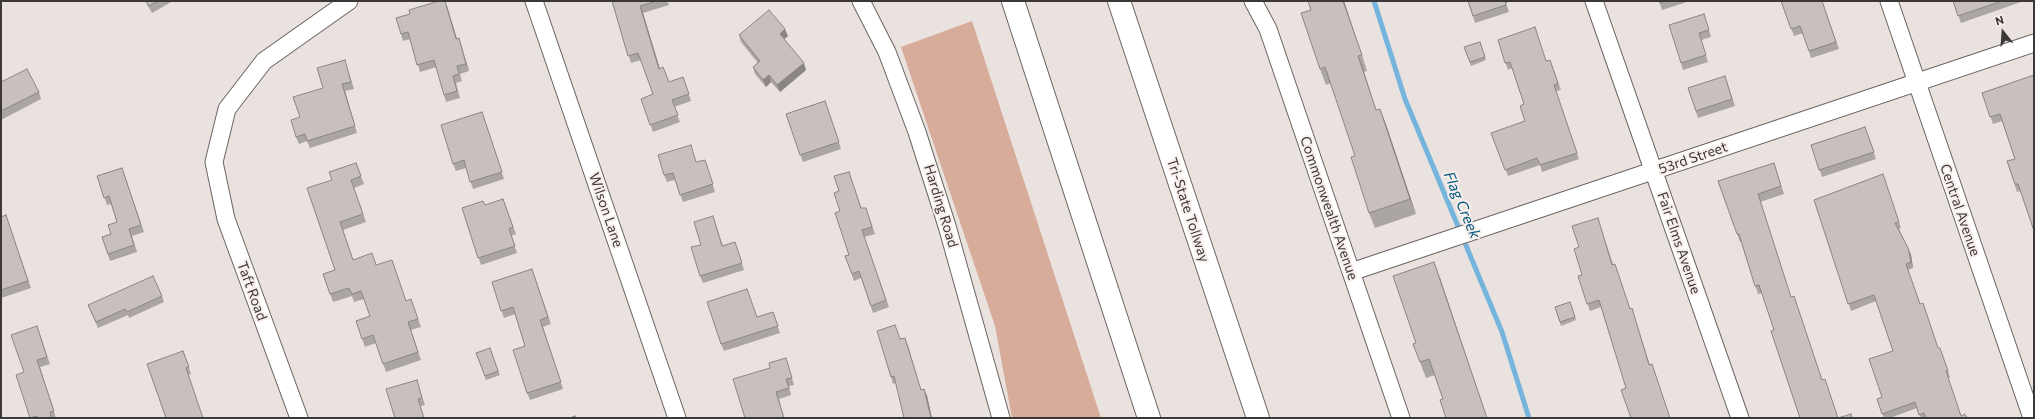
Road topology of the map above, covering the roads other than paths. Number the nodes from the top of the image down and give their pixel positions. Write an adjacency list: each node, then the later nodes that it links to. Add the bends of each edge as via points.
1 (349, 1): 13 (street, Taft Road, via 264,61 227,109 214,162 226,219)
2 (534, 1): 14 (street, Wilson Lane)
3 (861, 1): 15 (street, Harding Road, via 887,52 917,132 947,226)
4 (1013, 1): 16 (highway)
5 (1119, 1): 17 (highway, Tri-State Tollway)
6 (1253, 1): 12 (street, Commonwealth Avenue, via 1268,29)
7 (1594, 1): 11 (street, Fair Elms Avenue)
8 (1888, 1): 10 (street, Central Avenue)
9 (2034, 43): 10 (street, 53rd Street)
10 (1916, 83): 11 (street, 53rd Street); 20 (street, Central Avenue)
11 (1654, 171): 12 (street, 53rd Street); 19 (street, Fair Elms Avenue)
12 (1351, 272): 18 (street, Commonwealth Avenue)
13 (299, 418)
14 (677, 418)
15 (1001, 418)
16 (1149, 418)
17 (1258, 418)
18 (1401, 418)
19 (1740, 418)
20 (2032, 418)

